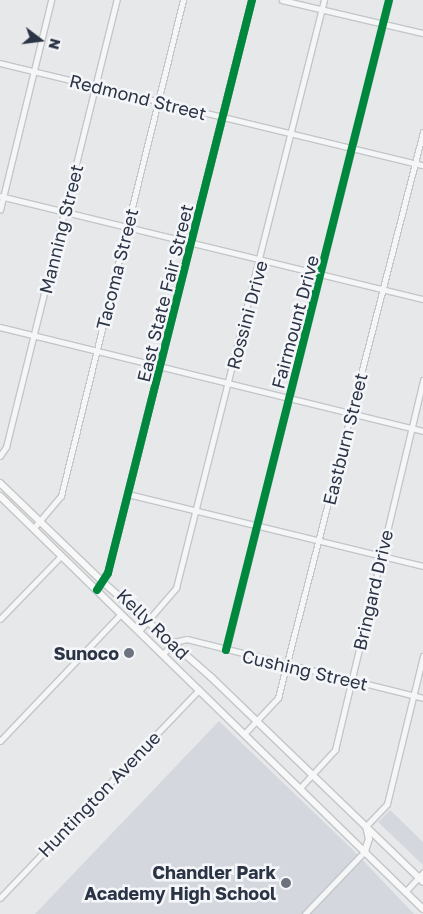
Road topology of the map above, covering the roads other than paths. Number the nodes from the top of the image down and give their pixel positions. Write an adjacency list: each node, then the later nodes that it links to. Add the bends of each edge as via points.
1 (51, 0): 12 (street)
2 (117, 0): 13 (street, Manning Street)
3 (183, 0): 14 (street, Tacoma Street)
4 (252, 0): 15 (street, East State Fair Street)
5 (282, 0): 8 (street)
6 (324, 0): 8 (street, Rossini Drive)
7 (389, 0): 9 (street, Fairmount Drive)
8 (322, 10): 9 (street); 17 (street, Rossini Drive)
9 (383, 24): 10 (street); 18 (street, Fairmount Drive)
10 (423, 33)
11 (0, 63): 12 (street, Redmond Street)
12 (34, 71): 13 (street, Redmond Street); 21 (street)
13 (96, 86): 14 (street, Redmond Street); 23 (street, Manning Street)
14 (158, 101): 15 (street, Redmond Street); 24 (street, Tacoma Street)
15 (224, 118): 17 (street, Redmond Street); 25 (street, East State Fair Street)
16 (423, 132): 19 (street, Eastburn Street)
17 (293, 134): 18 (street, Redmond Street); 26 (street, Rossini Drive)
18 (354, 149): 19 (street, Redmond Street); 27 (street, Fairmount Drive)
19 (416, 164): 20 (street, Redmond Street); 28 (street, Eastburn Street)
20 (423, 166)
21 (2, 197): 22 (street); 23 (street)
22 (0, 210)
23 (65, 212): 24 (street); 31 (street, Manning Street)
24 (127, 227): 25 (street); 32 (street, Tacoma Street)
25 (193, 243): 26 (street); 33 (street, East State Fair Street)
26 (261, 260): 27 (street); 35 (street, Rossini Drive)
27 (322, 275): 28 (street); 36 (street, Fairmount Drive)
28 (384, 290): 29 (street); 37 (street, Eastburn Street)
29 (423, 299)
30 (0, 327): 31 (street)
31 (34, 336): 32 (street); 40 (street, Manning Street, via 6,447)
32 (96, 351): 33 (street); 45 (street, Tacoma Street, via 60,498)
33 (162, 367): 35 (street); 42 (street, East State Fair Street)
34 (423, 380): 38 (street, Bringard Drive)
35 (229, 383): 36 (street); 44 (street, Rossini Drive)
36 (290, 398): 37 (street); 46 (street, Fairmount Drive)
37 (351, 413): 38 (street); 48 (street, Eastburn Street)
38 (410, 428): 39 (street); 50 (street, Bringard Drive)
39 (423, 432)
40 (0, 456)
41 (0, 483): 45 (street, Kelly Road)
42 (128, 494): 44 (street); 52 (street, East State Fair Street)
43 (2, 501): 47 (street, Kelly Road)
44 (196, 511): 46 (street); 56 (street, Rossini Drive, via 175,591)
45 (40, 522): 47 (street, Tacoma Street); 52 (street, Kelly Road)
46 (257, 526): 48 (street); 59 (street, Fairmount Drive)
47 (33, 529): 49 (street, Kelly Road)
48 (319, 541): 50 (street); 62 (street, Eastburn Street)
49 (61, 556): 53 (street, Kelly Road); 55 (street)
50 (381, 556): 51 (street); 63 (street, Bringard Drive)
51 (423, 566)
52 (104, 583): 53 (street, East State Fair Street); 56 (street, Kelly Road)
53 (97, 590): 54 (street, Kelly Road)
54 (121, 614): 57 (street, Kelly Road); 69 (street)
55 (0, 620)
56 (149, 621): 57 (street, Rossini Drive); 58 (street, Kelly Road)
57 (139, 631): 60 (street, Kelly Road)
58 (174, 642): 59 (street, Cushing Street, via 187,639); 60 (street); 67 (street, Kelly Road)
59 (226, 650): 62 (street, Cushing Street)
60 (163, 654): 64 (street, Kelly Road)
61 (423, 656): 65 (street)
62 (287, 666): 63 (street, Cushing Street); 67 (street, Eastburn Street, via 278,700)
63 (352, 681): 65 (street, Cushing Street); 70 (street, Bringard Drive, via 335,750)
64 (199, 690): 68 (street, Kelly Road); 76 (street, Huntington Avenue)
65 (414, 695): 66 (street, Cushing Street); 72 (street, via 387,804)
66 (423, 698)
67 (258, 721): 68 (street, Eastburn Street); 70 (street, Kelly Road)
68 (244, 734): 71 (street, Kelly Road)
69 (0, 741)
70 (313, 775): 71 (street, Bringard Drive); 72 (street, Kelly Road)
71 (300, 788): 73 (street, Kelly Road)
72 (366, 826): 73 (street, via 369,842); 74 (street, Kelly Road)
73 (365, 851): 75 (street, Kelly Road); 78 (street)
74 (422, 878): 75 (street)
75 (406, 891): 77 (street, Kelly Road)
76 (0, 898)
77 (423, 909)
78 (305, 914)

